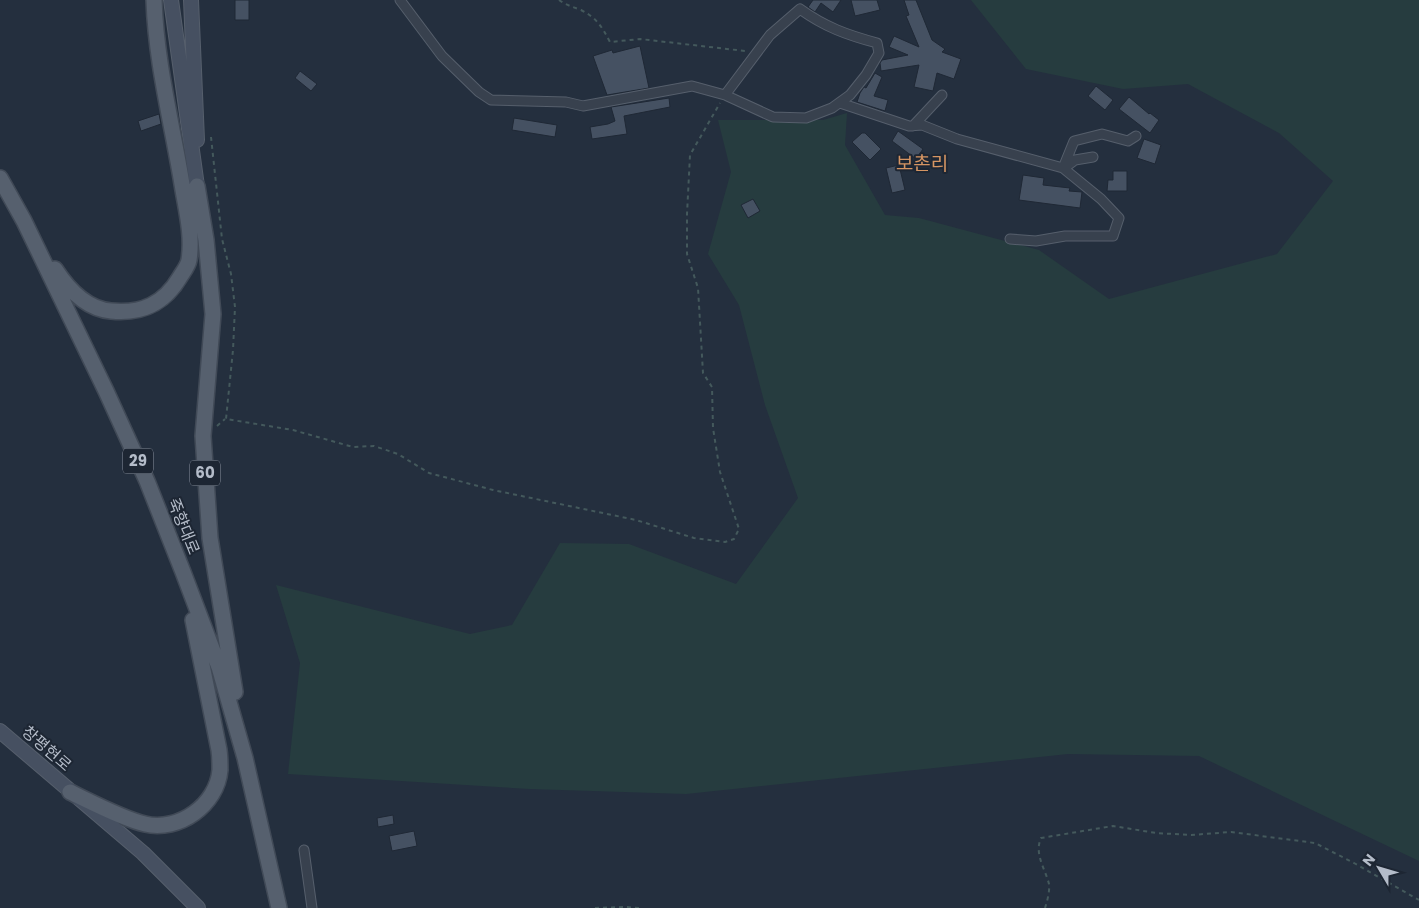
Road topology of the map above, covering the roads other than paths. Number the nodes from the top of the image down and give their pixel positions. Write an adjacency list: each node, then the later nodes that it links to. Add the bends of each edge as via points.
1 (154, 0): 14 (main road, via 161,77 190,230 189,262 174,288 157,304 128,313 86,303 64,282)
2 (171, 0): 13 (main road, 60)
3 (191, 0): 13 (main road)
4 (400, 0): 5 (street, via 442,56 491,100 566,102 583,106 692,86)
5 (725, 95): 7 (street, via 773,118 806,118); 7 (street, via 770,35 800,9 843,34 877,43 879,53 866,75)
6 (942, 95): 8 (street)
7 (840, 103): 8 (street)
8 (913, 126): 11 (street, via 922,124 957,140)
9 (1136, 136): 11 (street, via 1128,141 1102,134 1074,141)
10 (1093, 157): 11 (street, via 1075,160)
11 (1063, 168): 15 (street, via 1102,199 1118,218 1113,236 1065,236 1036,241)
12 (0, 178): 14 (main road, 죽향대로 / 29)
13 (197, 186): 18 (main road, 60, via 206,240 212,314 203,436 210,538)
14 (24, 221): 16 (main road, 죽향대로 / 29, via 134,454)
15 (1010, 239)
16 (183, 572): 18 (main road, 죽향대로 / 29, via 219,667); 19 (main road, via 219,750 220,771 214,791 202,807 185,819 166,825 145,824)
17 (0, 731): 19 (main road, 창평현로)
18 (246, 758): 22 (main road, 죽향대로 / 29)
19 (70, 792): 21 (main road, 창평현로, via 143,853)
20 (304, 850): 23 (street)
21 (198, 908)
22 (279, 908)
23 (312, 908)

